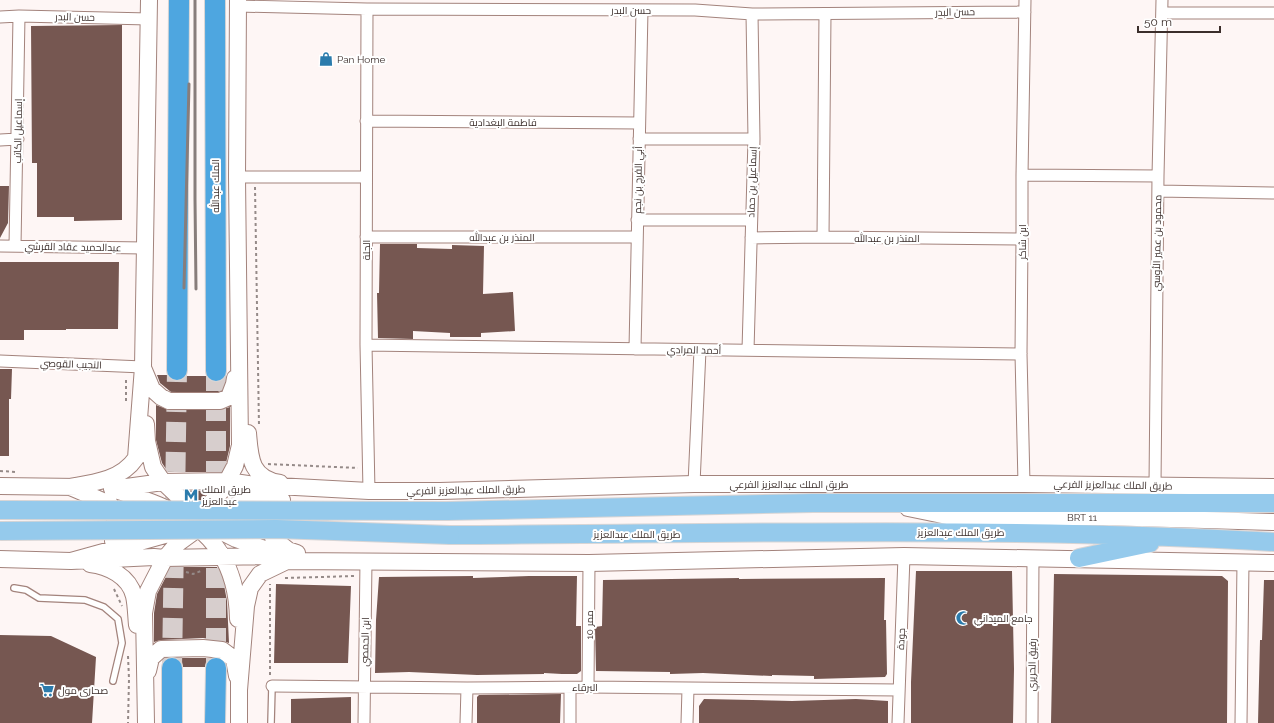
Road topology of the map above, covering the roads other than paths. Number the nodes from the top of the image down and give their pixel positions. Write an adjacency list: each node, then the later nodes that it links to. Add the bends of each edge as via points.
1 (149, 0): 19 (main road)
2 (179, 0): 50 (highway)
3 (215, 0): 51 (highway, الملك عبدالله)
4 (1025, 0): 12 (street, ابن شاكر)
5 (1162, 0): 13 (street, محمود بن عمير الأوسي)
6 (238, 3): 7 (street, حسن البدر); 29 (main road)
7 (268, 4): 8 (street, حسن البدر)
8 (302, 4): 10 (street, حسن البدر)
9 (695, 5): 11 (street, حسن البدر); 15 (street, حسن البدر)
10 (367, 9): 11 (street, حسن البدر); 20 (street, الجلة)
11 (642, 10): 21 (street, أبي الفرج بن نجم)
12 (1025, 12): 16 (street, حسن البدر); 26 (street, ابن شاكر)
13 (1162, 13): 14 (street); 28 (street, محمود بن عمير الأوسي)
14 (1274, 13)
15 (752, 14): 16 (street, حسن البدر); 23 (street, إسماعيل بن حماد)
16 (826, 14): 36 (street)
17 (19, 16): 18 (street, حسن البدر); 19 (street, حسن البدر); 25 (street, إسماعيل الكاتب)
18 (0, 17)
19 (149, 19): 41 (main road)
20 (366, 121): 21 (street, فاطمة البغدادية); 27 (street, الجلة)
21 (639, 123): 22 (street, أبي الفرج بن نجم)
22 (639, 139): 23 (street); 32 (street, أبي الفرج بن نجم)
23 (754, 139): 33 (street, إسماعيل بن حماد)
24 (0, 140): 25 (street)
25 (18, 140): 40 (street, إسماعيل الكاتب)
26 (1022, 175): 28 (street); 38 (street, ابن شاكر)
27 (366, 176): 29 (street); 34 (street, الجلة)
28 (1158, 176): 30 (street, محمود بن عمير الأوسي)
29 (237, 177): 42 (main road)
30 (1158, 191): 31 (street); 56 (street, محمود بن عمير الأوسي)
31 (1274, 193)
32 (638, 220): 33 (street); 35 (street, أبي الفرج بن نجم)
33 (751, 220): 37 (street, إسماعيل بن حماد)
34 (366, 236): 35 (street, المنذر بن عبدالله); 43 (street, الجلة)
35 (637, 237): 44 (street, أبي الفرج بن نجم)
36 (823, 237): 37 (street, المنذر بن عبدالله); 38 (street, المنذر بن عبدالله)
37 (751, 238): 46 (street, إسماعيل بن حماد)
38 (1022, 239): 47 (street, ابن شاكر)
39 (0, 246): 40 (street, عبدالحميد عقاد القرشي)
40 (15, 246): 41 (street, عبدالحميد عقاد القرشي)
41 (145, 248): 49 (main road)
42 (239, 340): 49 (main road, via 234,384 229,396 220,402 169,401 160,397 152,389); 52 (main road, via 240,445 235,466); 60 (main road, via 250,458 255,470 273,482)
43 (366, 346): 44 (street, أحمد المرادي); 63 (street, الجلة)
44 (635, 349): 45 (street, أحمد المرادي)
45 (700, 350): 46 (street, أحمد المرادي); 54 (street)
46 (748, 350): 47 (street, أحمد المرادي)
47 (1021, 354): 55 (street, ابن شاكر)
48 (0, 362): 49 (street, النجيب القوصي)
49 (143, 367): 53 (main road, via 147,441 153,467); 59 (main road, via 136,458 133,463 118,474 99,482)
50 (177, 370)
51 (216, 371)
52 (227, 481): 53 (main road); 60 (main road, via 262,486); 68 (main road)
53 (163, 482): 62 (main road); 68 (main road)
54 (694, 484): 55 (main road, طريق الملك عبدالعزيز الفرعي); 58 (main road, طريق الملك عبدالعزيز الفرعي)
55 (1024, 484): 56 (main road, طريق الملك عبدالعزيز الفرعي)
56 (1155, 485): 61 (main road, طريق الملك عبدالعزيز الفرعي)
57 (0, 486): 59 (main road)
58 (633, 486): 63 (main road, طريق الملك عبدالعزيز الفرعي); 64 (main road, via 662,494 792,495)
59 (69, 487): 62 (main road); 84 (main road, via 110,504 117,524 113,543)
60 (305, 487): 63 (main road, طريق الملك عبدالعزيز الفرعي); 68 (main road, via 270,492); 82 (main road, via 280,501 272,521 273,538 288,550)
61 (1274, 487)
62 (112, 489): 68 (main road)
63 (369, 491)
64 (813, 503): 66 (main road); 67 (main road, bridge, via 447,511)
65 (1274, 503): 66 (main road)
66 (891, 504): 69 (main road, BRT 11, via 947,516)
67 (0, 510)
68 (199, 522): 76 (main road); 77 (main road, via 236,539); 78 (main road); 84 (main road, via 174,533)
69 (1274, 522)
70 (0, 531): 72 (main road, طريق الملك عبدالعزيز, bridge, via 276,529 450,535 995,532)
71 (1274, 533): 73 (main road)
72 (1171, 537): 73 (main road, طريق الملك عبدالعزيز); 80 (main road)
73 (1239, 540): 74 (main road, طريق الملك عبدالعزيز)
74 (1274, 542)
75 (904, 556): 79 (main road); 86 (main road); 99 (street, جودة)
76 (222, 557): 77 (main road); 78 (main road); 98 (main road, via 229,568 237,602)
77 (287, 557): 82 (main road)
78 (164, 558): 84 (main road); 100 (main road, via 148,591 144,613)
79 (1034, 558): 80 (main road); 110 (street, رفيق الحريري)
80 (1079, 558): 85 (main road)
81 (0, 559): 84 (main road)
82 (315, 560): 83 (main road); 98 (main road, via 287,560 260,574 250,588 246,606)
83 (366, 560): 86 (main road); 93 (street, ابن الحمصي)
84 (71, 561): 100 (main road, via 99,565 117,573 117,584 134,595)
85 (1243, 562): 87 (main road); 111 (street)
86 (589, 563): 94 (street, ممر 10)
87 (1274, 563)
88 (14, 588): 91 (lane, via 26,590 39,598 86,600 104,607 118,619 122,643)
89 (172, 668): 101 (highway)
90 (216, 668): 102 (highway)
91 (113, 681)
92 (272, 686): 93 (street, البرقاء); 104 (lane)
93 (364, 687): 95 (street, البرقاء); 105 (street, ابن الحمصي)
94 (588, 687): 96 (street, البرقاء); 97 (street, البرقاء)
95 (467, 688): 96 (street, البرقاء); 106 (street)
96 (570, 688): 107 (street)
97 (688, 689): 99 (street, البرقاء); 108 (street)
98 (239, 690): 100 (main road, via 234,659 222,650 161,649 151,658 148,669); 103 (main road)
99 (899, 690): 109 (street, جودة)
100 (146, 723)
101 (172, 723)
102 (215, 723)
103 (239, 723)
104 (271, 723)
105 (364, 723)
106 (466, 723)
107 (570, 723)
108 (687, 723)
109 (898, 723)
110 (1032, 723)
111 (1241, 723)

